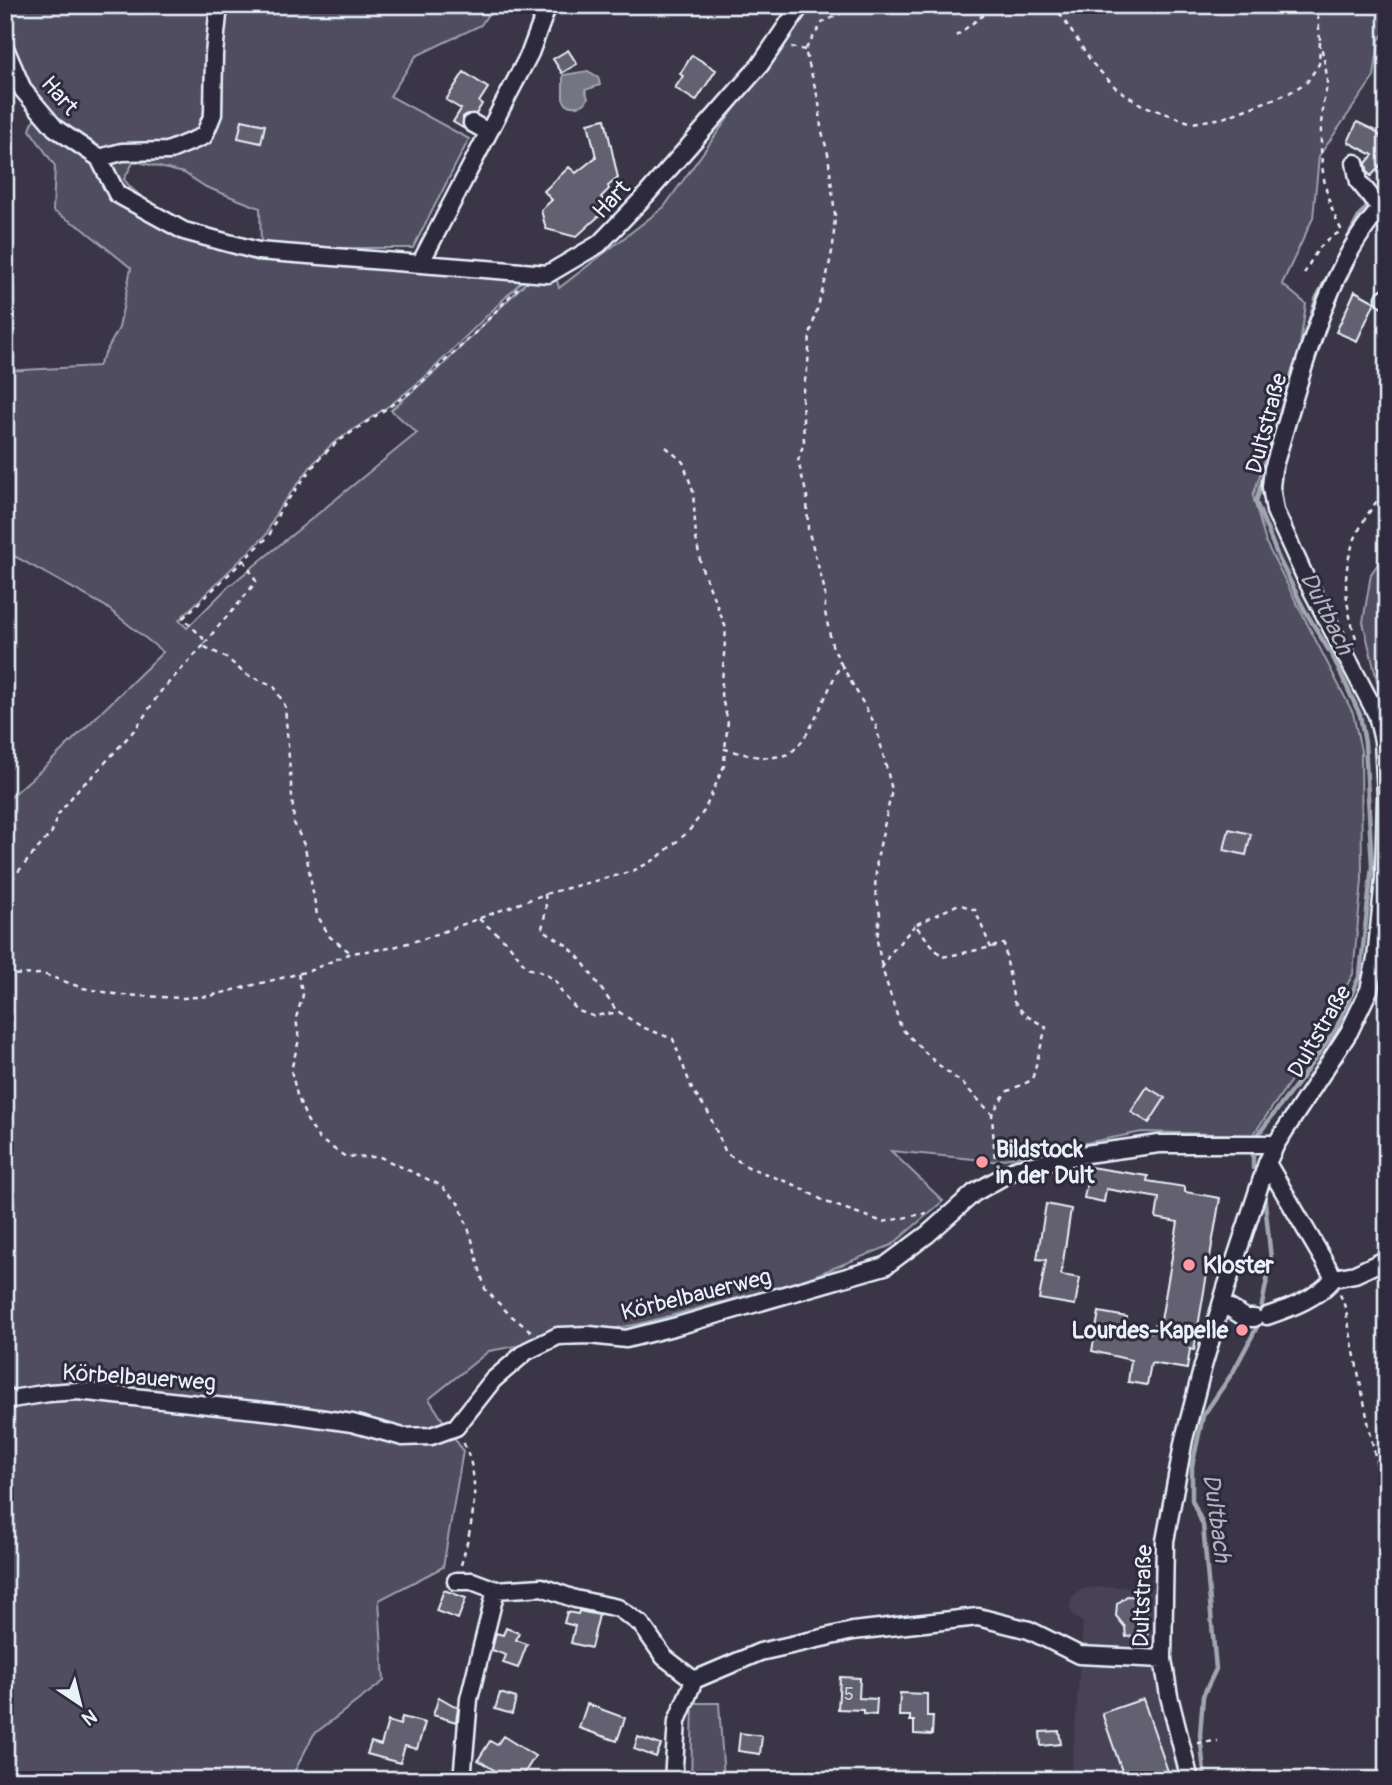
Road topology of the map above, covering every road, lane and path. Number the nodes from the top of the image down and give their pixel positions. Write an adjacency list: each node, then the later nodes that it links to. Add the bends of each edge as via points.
1 (219, 5): 15 (street, via 213,114 204,136 168,151 122,152)
2 (548, 5): 14 (street, via 530,53)
3 (793, 5): 11 (street, Hart)
4 (801, 5): 11 (street, Hart)
5 (857, 5): 27 (path, via 823,22 805,50 819,102 835,215 833,247 810,334 802,396 804,442 798,461 807,496 808,529 825,591 825,612)
6 (1054, 5): 10 (path, via 1093,64 1117,89 1142,105 1192,123 1223,118 1307,82 1319,64)
7 (1317, 5): 10 (path)
8 (994, 6): 9 (path)
9 (956, 36)
10 (1320, 41): 18 (path, via 1327,84 1322,110 1324,189 1333,216)
11 (776, 42): 20 (street, Hart, via 599,244 548,274)
12 (5, 48): 15 (street, Hart, via 23,90 55,128)
13 (472, 123): 14 (street)
14 (488, 132): 19 (street)
15 (99, 158): 19 (street, Hart, via 117,194 184,231 258,251)
16 (1355, 163): 17 (street, via 1359,182)
17 (1378, 203): 18 (street, Dultstraße)
18 (1350, 236): 21 (path, via 1326,239); 40 (street, Dultstraße, via 1271,487 1275,511 1306,579 1377,715 1386,797 1384,879 1369,990 1349,1032)
19 (420, 264): 20 (street, Hart)
20 (532, 273): 24 (path, via 412,391 319,459 280,509 269,536)
21 (1304, 274)
22 (666, 447): 28 (path, via 683,462 693,491 701,566 726,628 721,695 728,721)
23 (1387, 488): 26 (path, via 1357,534 1347,563 1346,601)
24 (244, 559): 25 (path, via 256,581); 25 (path, via 183,618 203,638)
25 (203, 646): 29 (path, via 161,691 137,727 79,788 57,816 52,832); 34 (path, via 245,674 274,686 285,706 294,823 305,847 317,915 330,937)
26 (1359, 646)
27 (841, 664): 28 (path, via 809,729 787,755 753,756); 35 (path, via 876,726 892,790 875,888)
28 (725, 748): 30 (path, via 724,766 705,811 656,859 633,871)
29 (5, 887)
30 (545, 894): 31 (path); 38 (path, via 542,929 568,946)
31 (479, 919): 34 (path, via 390,948); 38 (path, via 508,943 527,968 555,980 578,1011 593,1016)
32 (915, 926): 33 (path, via 943,957); 33 (path, via 959,904 975,910); 35 (path)
33 (991, 948): 39 (path, via 1004,944 1014,1002 1046,1027 1032,1080 1006,1092)
34 (351, 953): 36 (path)
35 (882, 968): 39 (path, via 901,1028)
36 (298, 974): 37 (path, via 210,996 183,998 120,995 43,974); 49 (path, via 303,995 291,1070 297,1095 319,1139 346,1157 380,1157 440,1185 459,1204 485,1289)
37 (5, 975)
38 (620, 1012): 43 (path, via 673,1039 692,1089 726,1153 827,1202 883,1222)
39 (992, 1114): 42 (path, via 996,1169)
40 (1276, 1144): 41 (street, Dultstraße); 42 (street, Körbelbauerweg, via 1159,1144)
41 (1267, 1163): 45 (street); 46 (street, Dultstraße)
42 (1018, 1168): 49 (street, Körbelbauerweg, via 974,1193 885,1266 626,1339 558,1336)
43 (930, 1212)
44 (1387, 1259): 45 (street)
45 (1334, 1278): 47 (street, via 1326,1288 1288,1309); 52 (path, via 1345,1307)
46 (1222, 1303): 47 (street); 48 (street, Dultstraße)
47 (1255, 1317): 48 (street)
48 (1214, 1329): 55 (street, Dultstraße, via 1170,1509)
49 (545, 1342): 51 (street, Körbelbauerweg, via 493,1380)
50 (5, 1400): 51 (street, Körbelbauerweg, via 78,1391 283,1413 352,1423 403,1437 431,1436)
51 (456, 1427): 53 (path, via 468,1450 476,1490)
52 (1387, 1516)
53 (456, 1581): 54 (street, via 472,1581)
54 (496, 1590): 56 (street, via 542,1587 618,1608 641,1623 664,1657); 59 (street, via 470,1699)
55 (1163, 1659): 56 (street, via 1079,1656 1029,1630 978,1617 853,1631 761,1652); 61 (street, Dultstraße)
56 (694, 1680): 60 (street, via 677,1721)
57 (1218, 1741): 58 (path)
58 (1194, 1744)
59 (462, 1780)
60 (673, 1780)
61 (1190, 1780)

